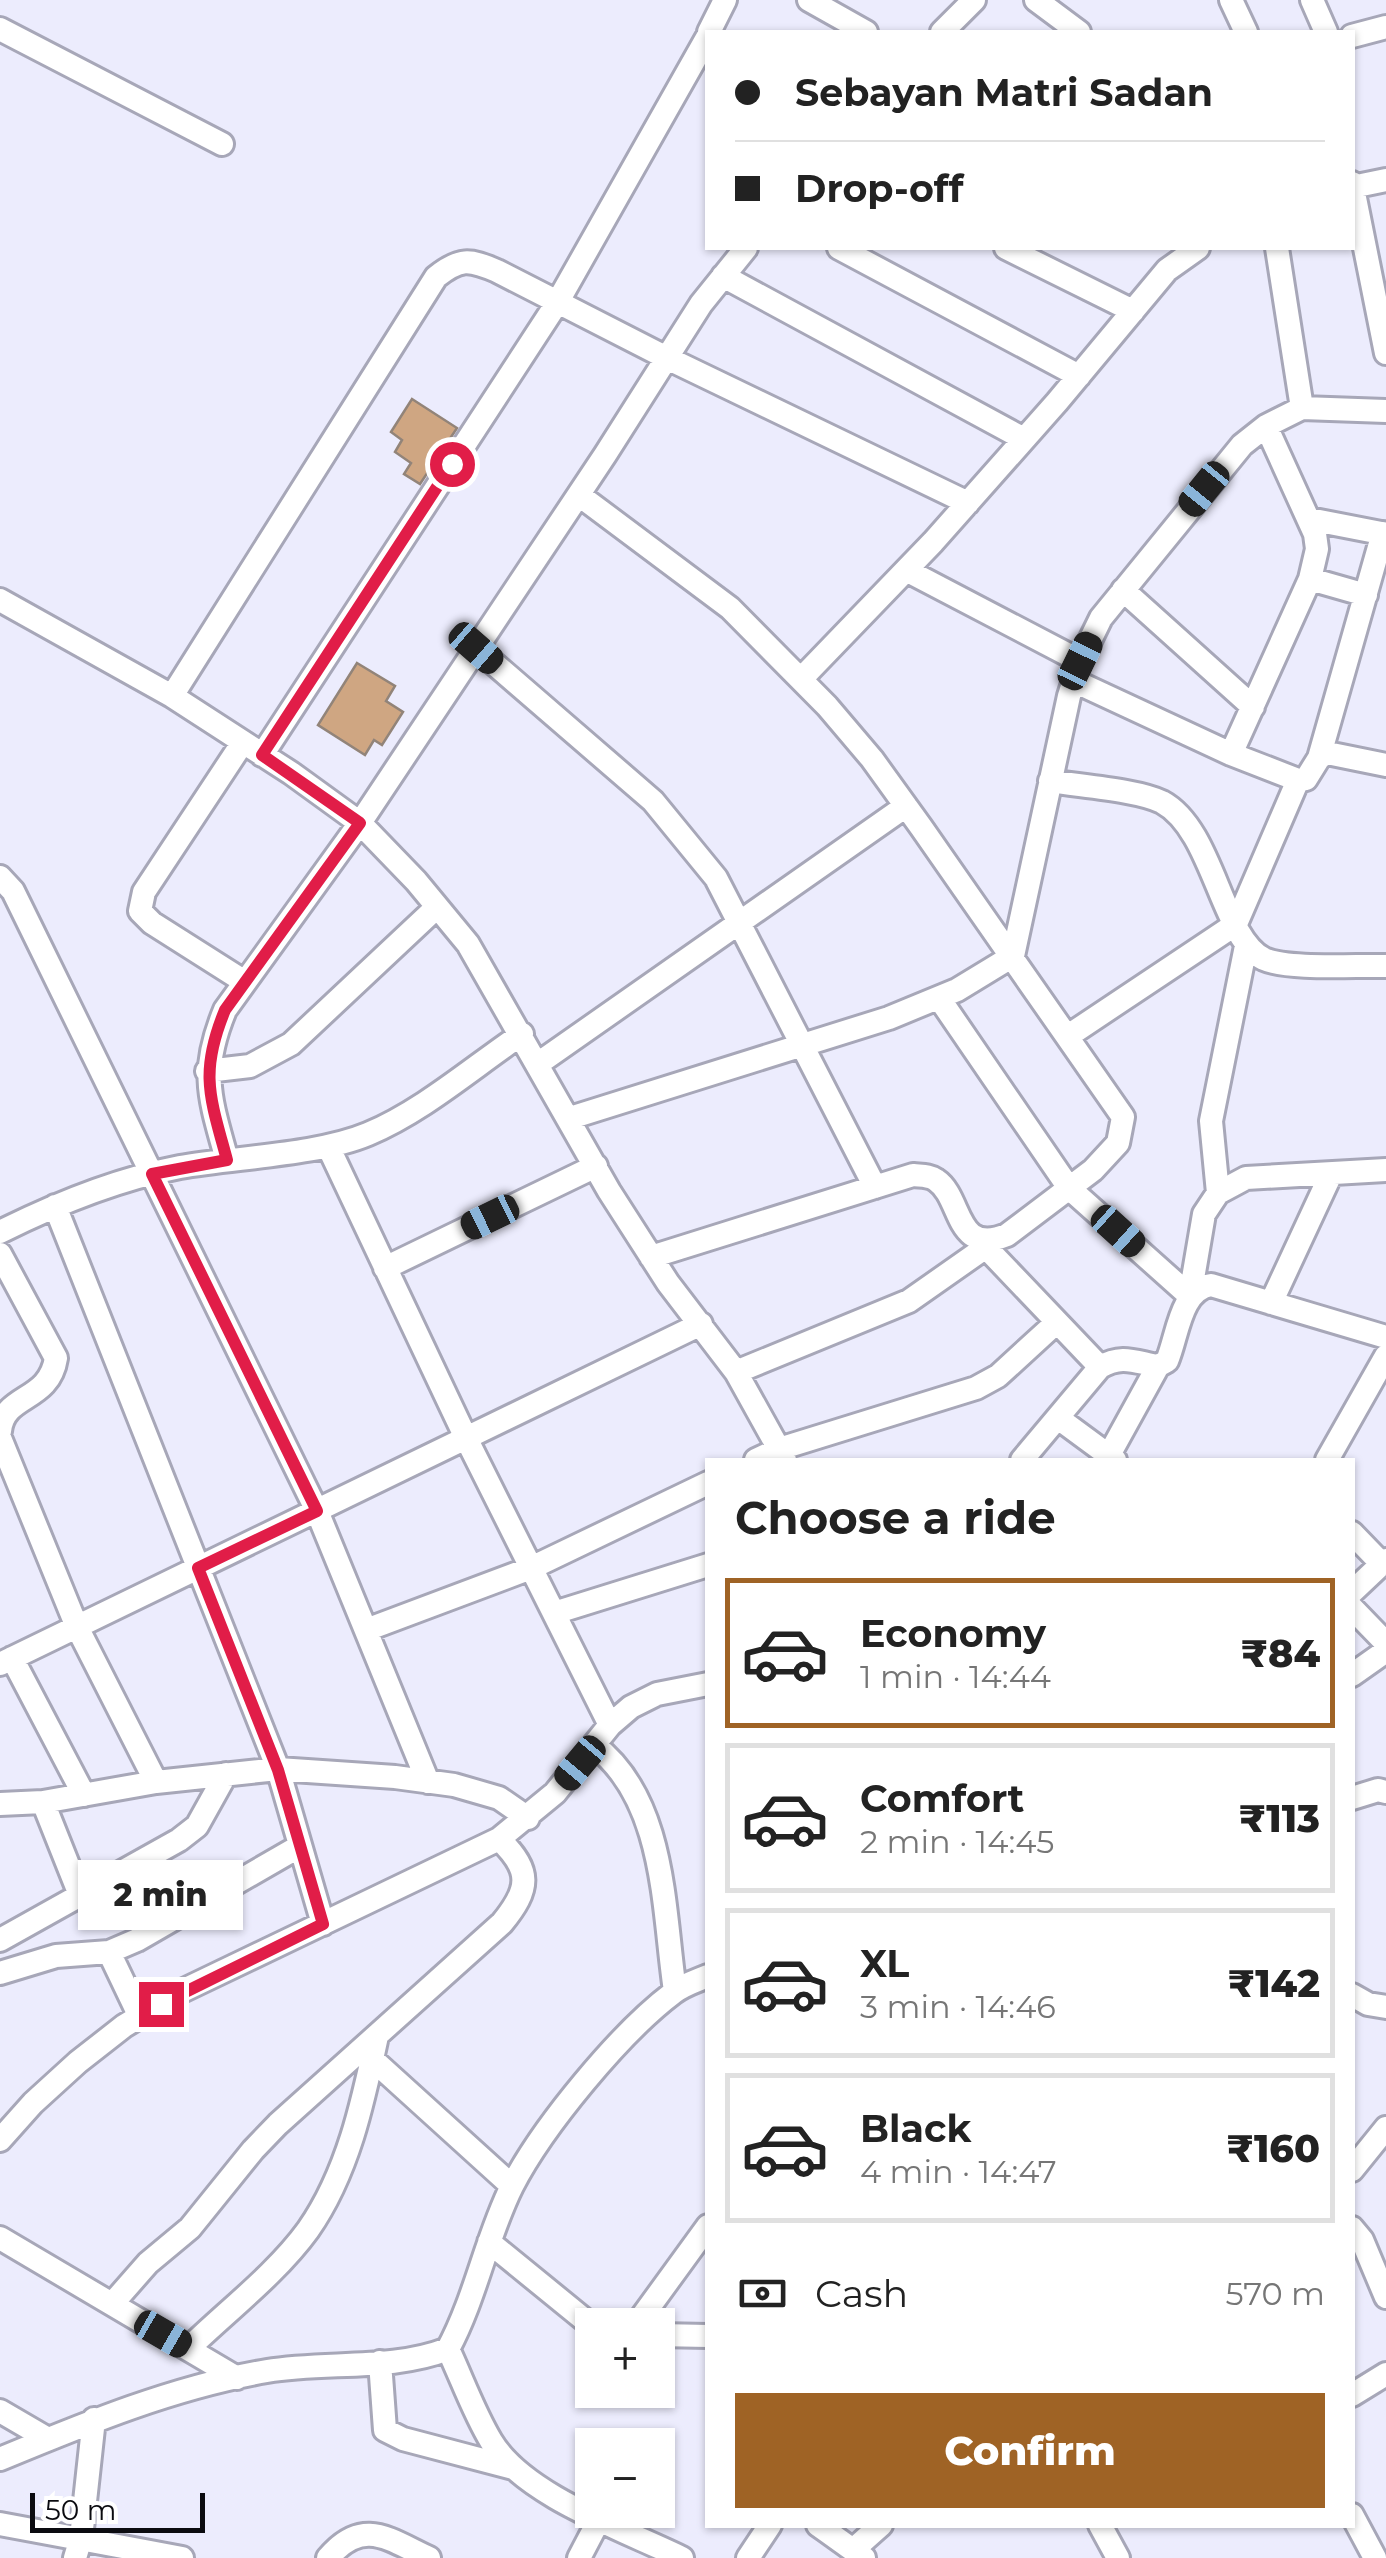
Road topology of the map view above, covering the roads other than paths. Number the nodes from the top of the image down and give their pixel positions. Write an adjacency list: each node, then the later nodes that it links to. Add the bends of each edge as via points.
1 (725, 0): 10 (street)
2 (809, 0): 11 (street)
3 (974, 0): 12 (street)
4 (1036, 0): 13 (street)
5 (1231, 0): 14 (street)
6 (1312, 0): 15 (street)
7 (1326, 0): 16 (street)
8 (1386, 27): 17 (street)
9 (0, 29): 19 (street)
10 (710, 30)
11 (862, 30)
12 (944, 30)
13 (1076, 30)
14 (1245, 30)
15 (1327, 30)
16 (1328, 30)
17 (1355, 35)
18 (705, 39): 29 (street)
19 (222, 144)
20 (1386, 180): 21 (street)
21 (1355, 186)
22 (1355, 196): 31 (street)
23 (744, 250): 28 (street)
24 (843, 250): 33 (street)
25 (1010, 250): 30 (street)
26 (1188, 250): 30 (street)
27 (1277, 250): 34 (street)
28 (723, 276): 32 (street); 37 (street)
29 (557, 303): 32 (street); 50 (street, via 476,262 454,263 436,277); 52 (street)
30 (1133, 311): 33 (street)
31 (1386, 353)
32 (668, 358): 38 (street); 39 (street)
33 (1079, 376): 37 (street)
34 (1302, 408): 35 (street); 36 (street)
35 (1386, 411)
36 (1266, 426): 40 (street); 44 (street, via 1220,470)
37 (1024, 439): 39 (street)
38 (579, 495): 47 (street); 49 (street, via 730,608)
39 (968, 503): 42 (street)
40 (1308, 519): 41 (street); 43 (street, via 1317,549)
41 (1384, 534): 45 (street)
42 (906, 570): 48 (street); 49 (street)
43 (1310, 579): 45 (street); 51 (street)
44 (1123, 590): 48 (street, via 1101,618); 51 (street)
45 (1366, 594): 54 (street)
46 (0, 600): 50 (street)
47 (476, 648): 59 (street); 62 (street, via 654,801 716,878)
48 (1077, 671): 53 (street); 57 (street)
49 (800, 679): 58 (street)
50 (172, 696): 52 (street)
51 (1253, 706): 53 (street)
52 (252, 748): 59 (street); 66 (street, via 144,892 140,911)
53 (1232, 754): 56 (street)
54 (1318, 758): 55 (street, via 1343,754); 56 (street)
55 (1386, 766)
56 (1298, 780): 63 (street)
57 (1050, 781): 63 (street, via 1160,801 1180,815); 64 (street)
58 (906, 806): 62 (street); 64 (street)
59 (360, 823): 61 (street); 66 (street)
60 (0, 878): 78 (street, via 13,891)
61 (437, 906): 68 (street); 72 (street, via 291,1044 250,1066)
62 (740, 922): 70 (street); 71 (street)
63 (1241, 935): 65 (street, via 1265,959 1285,964); 69 (street); 82 (street, via 1210,1121)
64 (1013, 956): 67 (street); 69 (street)
65 (1386, 966)
66 (245, 982): 72 (street, via 225,1010)
67 (939, 998): 70 (street); 81 (street)
68 (522, 1034): 71 (street); 74 (street, via 404,1115)
69 (1068, 1036): 81 (street, via 1123,1118 1118,1143)
70 (803, 1045): 73 (street); 80 (street)
71 (538, 1063): 73 (street)
72 (207, 1071): 75 (street)
73 (570, 1118): 76 (street)
74 (328, 1146): 75 (street); 88 (street)
75 (227, 1160): 78 (street)
76 (596, 1166): 87 (street); 88 (street)
77 (1386, 1170): 79 (street)
78 (152, 1174): 83 (street); 106 (street)
79 (1331, 1174): 82 (street, via 1246,1178); 90 (street)
80 (875, 1187): 85 (street, via 932,1176); 87 (street)
81 (1070, 1188): 85 (street, via 1007,1236); 89 (street)
82 (1218, 1193): 89 (street, via 1204,1214)
83 (55, 1206): 84 (street); 110 (street)
84 (0, 1232)
85 (981, 1243): 91 (street); 97 (street, via 909,1301)
86 (0, 1254): 99 (street, via 56,1358 45,1386 8,1410)
87 (651, 1257): 92 (street)
88 (385, 1268): 100 (street)
89 (1190, 1296): 90 (street, via 1211,1285); 95 (street, via 1167,1361)
90 (1272, 1302): 93 (street)
91 (1057, 1322): 96 (street); 101 (street, via 976,1388)
92 (701, 1324): 97 (street); 100 (street)
93 (1386, 1337)
94 (1386, 1356): 104 (street)
95 (1158, 1366): 96 (street, via 1129,1358); 103 (street)
96 (1100, 1367): 98 (street)
97 (736, 1372): 101 (street)
98 (1058, 1418): 102 (street); 103 (street)
99 (0, 1435): 115 (street)
100 (466, 1438): 106 (street); 111 (street)
101 (782, 1454)
102 (1024, 1458)
103 (1112, 1458)
104 (1328, 1458)
105 (705, 1484): 111 (street)
106 (317, 1511): 110 (street); 116 (street)
107 (1355, 1536): 108 (street)
108 (1384, 1562): 112 (street)
109 (705, 1566): 114 (street)
110 (198, 1568): 115 (street); 123 (street)
111 (531, 1568): 114 (street); 116 (street)
112 (1355, 1589)
113 (1355, 1611): 117 (street)
114 (554, 1613): 121 (street)
115 (76, 1627): 118 (street); 125 (street)
116 (366, 1630): 126 (street)
117 (1386, 1647): 119 (street)
118 (6, 1661): 128 (street)
119 (1355, 1673)
120 (705, 1685): 121 (street, via 657,1694)
121 (610, 1725): 122 (street)
122 (594, 1745): 132 (street); 141 (street, via 613,1760 646,1813)
123 (278, 1770): 124 (street); 126 (street); 134 (street)
124 (226, 1774): 125 (street); 135 (street, via 197,1826)
125 (156, 1782): 128 (street)
126 (428, 1782): 132 (street, via 499,1798)
127 (1386, 1792): 129 (street)
128 (84, 1795): 130 (street)
129 (1355, 1797)
130 (42, 1802): 131 (street); 135 (street)
131 (0, 1804)
132 (528, 1818): 133 (street)
133 (498, 1840): 136 (street); 145 (street, via 522,1868 518,1904)
134 (300, 1846): 136 (street); 138 (street)
135 (80, 1895): 137 (street)
136 (323, 1924): 144 (street)
137 (0, 1940)
138 (109, 1952): 139 (street, via 56,1956); 144 (street)
139 (0, 1973)
140 (705, 1977): 141 (street)
141 (675, 1992): 149 (street, via 580,2088)
142 (1355, 1997): 143 (street)
143 (1386, 2007)
144 (140, 2017): 147 (street, via 78,2062)
145 (375, 2048): 149 (street); 156 (street, via 278,2124 190,2228); 161 (street, via 348,2150 308,2229)
146 (1386, 2128): 148 (street)
147 (0, 2140)
148 (1355, 2166)
149 (512, 2186): 154 (street)
150 (705, 2230): 157 (street)
151 (1386, 2234): 152 (street)
152 (1356, 2237): 155 (street)
153 (0, 2238): 156 (street)
154 (489, 2242): 158 (street); 162 (street)
155 (1386, 2297)
156 (112, 2304): 161 (street)
157 (649, 2308)
158 (575, 2312)
159 (675, 2334): 160 (street)
160 (705, 2336)
161 (188, 2348): 164 (street)
162 (448, 2349): 163 (street, via 418,2360); 171 (street, via 492,2443)
163 (380, 2362): 164 (street); 171 (street, via 385,2430)
164 (238, 2378): 168 (street)
165 (1382, 2384): 166 (street)
166 (1355, 2395)
167 (0, 2410): 169 (street)
168 (94, 2420): 169 (street); 181 (street)
169 (48, 2439): 170 (street)
170 (0, 2459)
171 (514, 2469): 172 (street)
172 (575, 2506)
173 (1355, 2521): 190 (street)
174 (0, 2524): 181 (street)
175 (595, 2528): 186 (street)
176 (620, 2528): 187 (street)
177 (768, 2528): 188 (street)
178 (822, 2528): 182 (street)
179 (878, 2528): 182 (street)
180 (1102, 2528): 189 (street)
181 (78, 2548): 183 (street)
182 (858, 2554)
183 (182, 2558)
184 (328, 2558): 185 (street, via 352,2536 367,2533)
185 (429, 2558)
186 (579, 2558)
187 (682, 2558)
188 (748, 2558)
189 (1118, 2558)
190 (1375, 2558)

